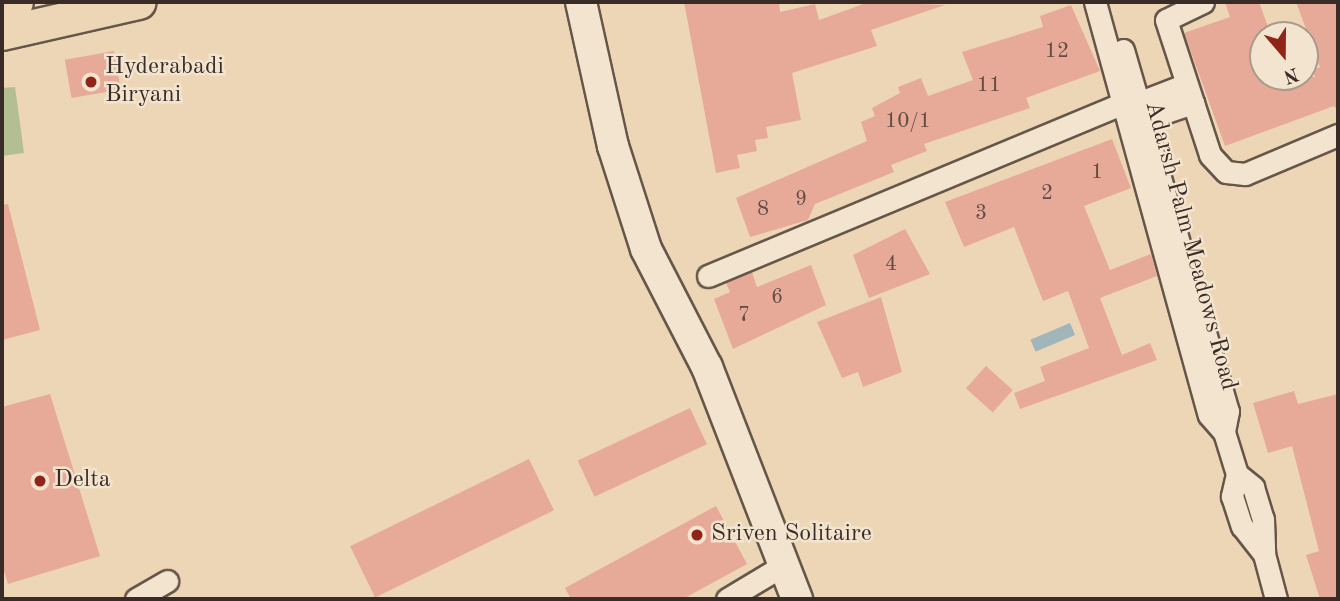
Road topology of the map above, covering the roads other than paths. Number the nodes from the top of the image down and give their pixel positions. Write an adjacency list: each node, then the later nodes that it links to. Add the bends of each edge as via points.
1 (16, 2): 7 (main road)
2 (139, 2): 8 (main road)
3 (582, 2): 13 (street, via 613,146 646,249 707,367)
4 (1095, 2): 10 (street, Adarsh Palm Meadows Road)
5 (1109, 2): 10 (street, Adarsh Palm Meadows Road)
6 (1203, 2): 9 (street, via 1166,20)
7 (2, 4)
8 (2, 33)
9 (1190, 94): 10 (street); 11 (street, via 1210,155 1226,172 1245,174)
10 (1136, 108): 12 (street); 18 (street, Adarsh Palm Meadows Road, via 1209,415 1224,432 1237,474 1253,488 1263,519 1264,554)
11 (1338, 135)
12 (708, 276)
13 (782, 566): 16 (street); 17 (street)
14 (166, 581): 15 (street)
15 (136, 599)
16 (727, 599)
17 (797, 599)
18 (1276, 599)

